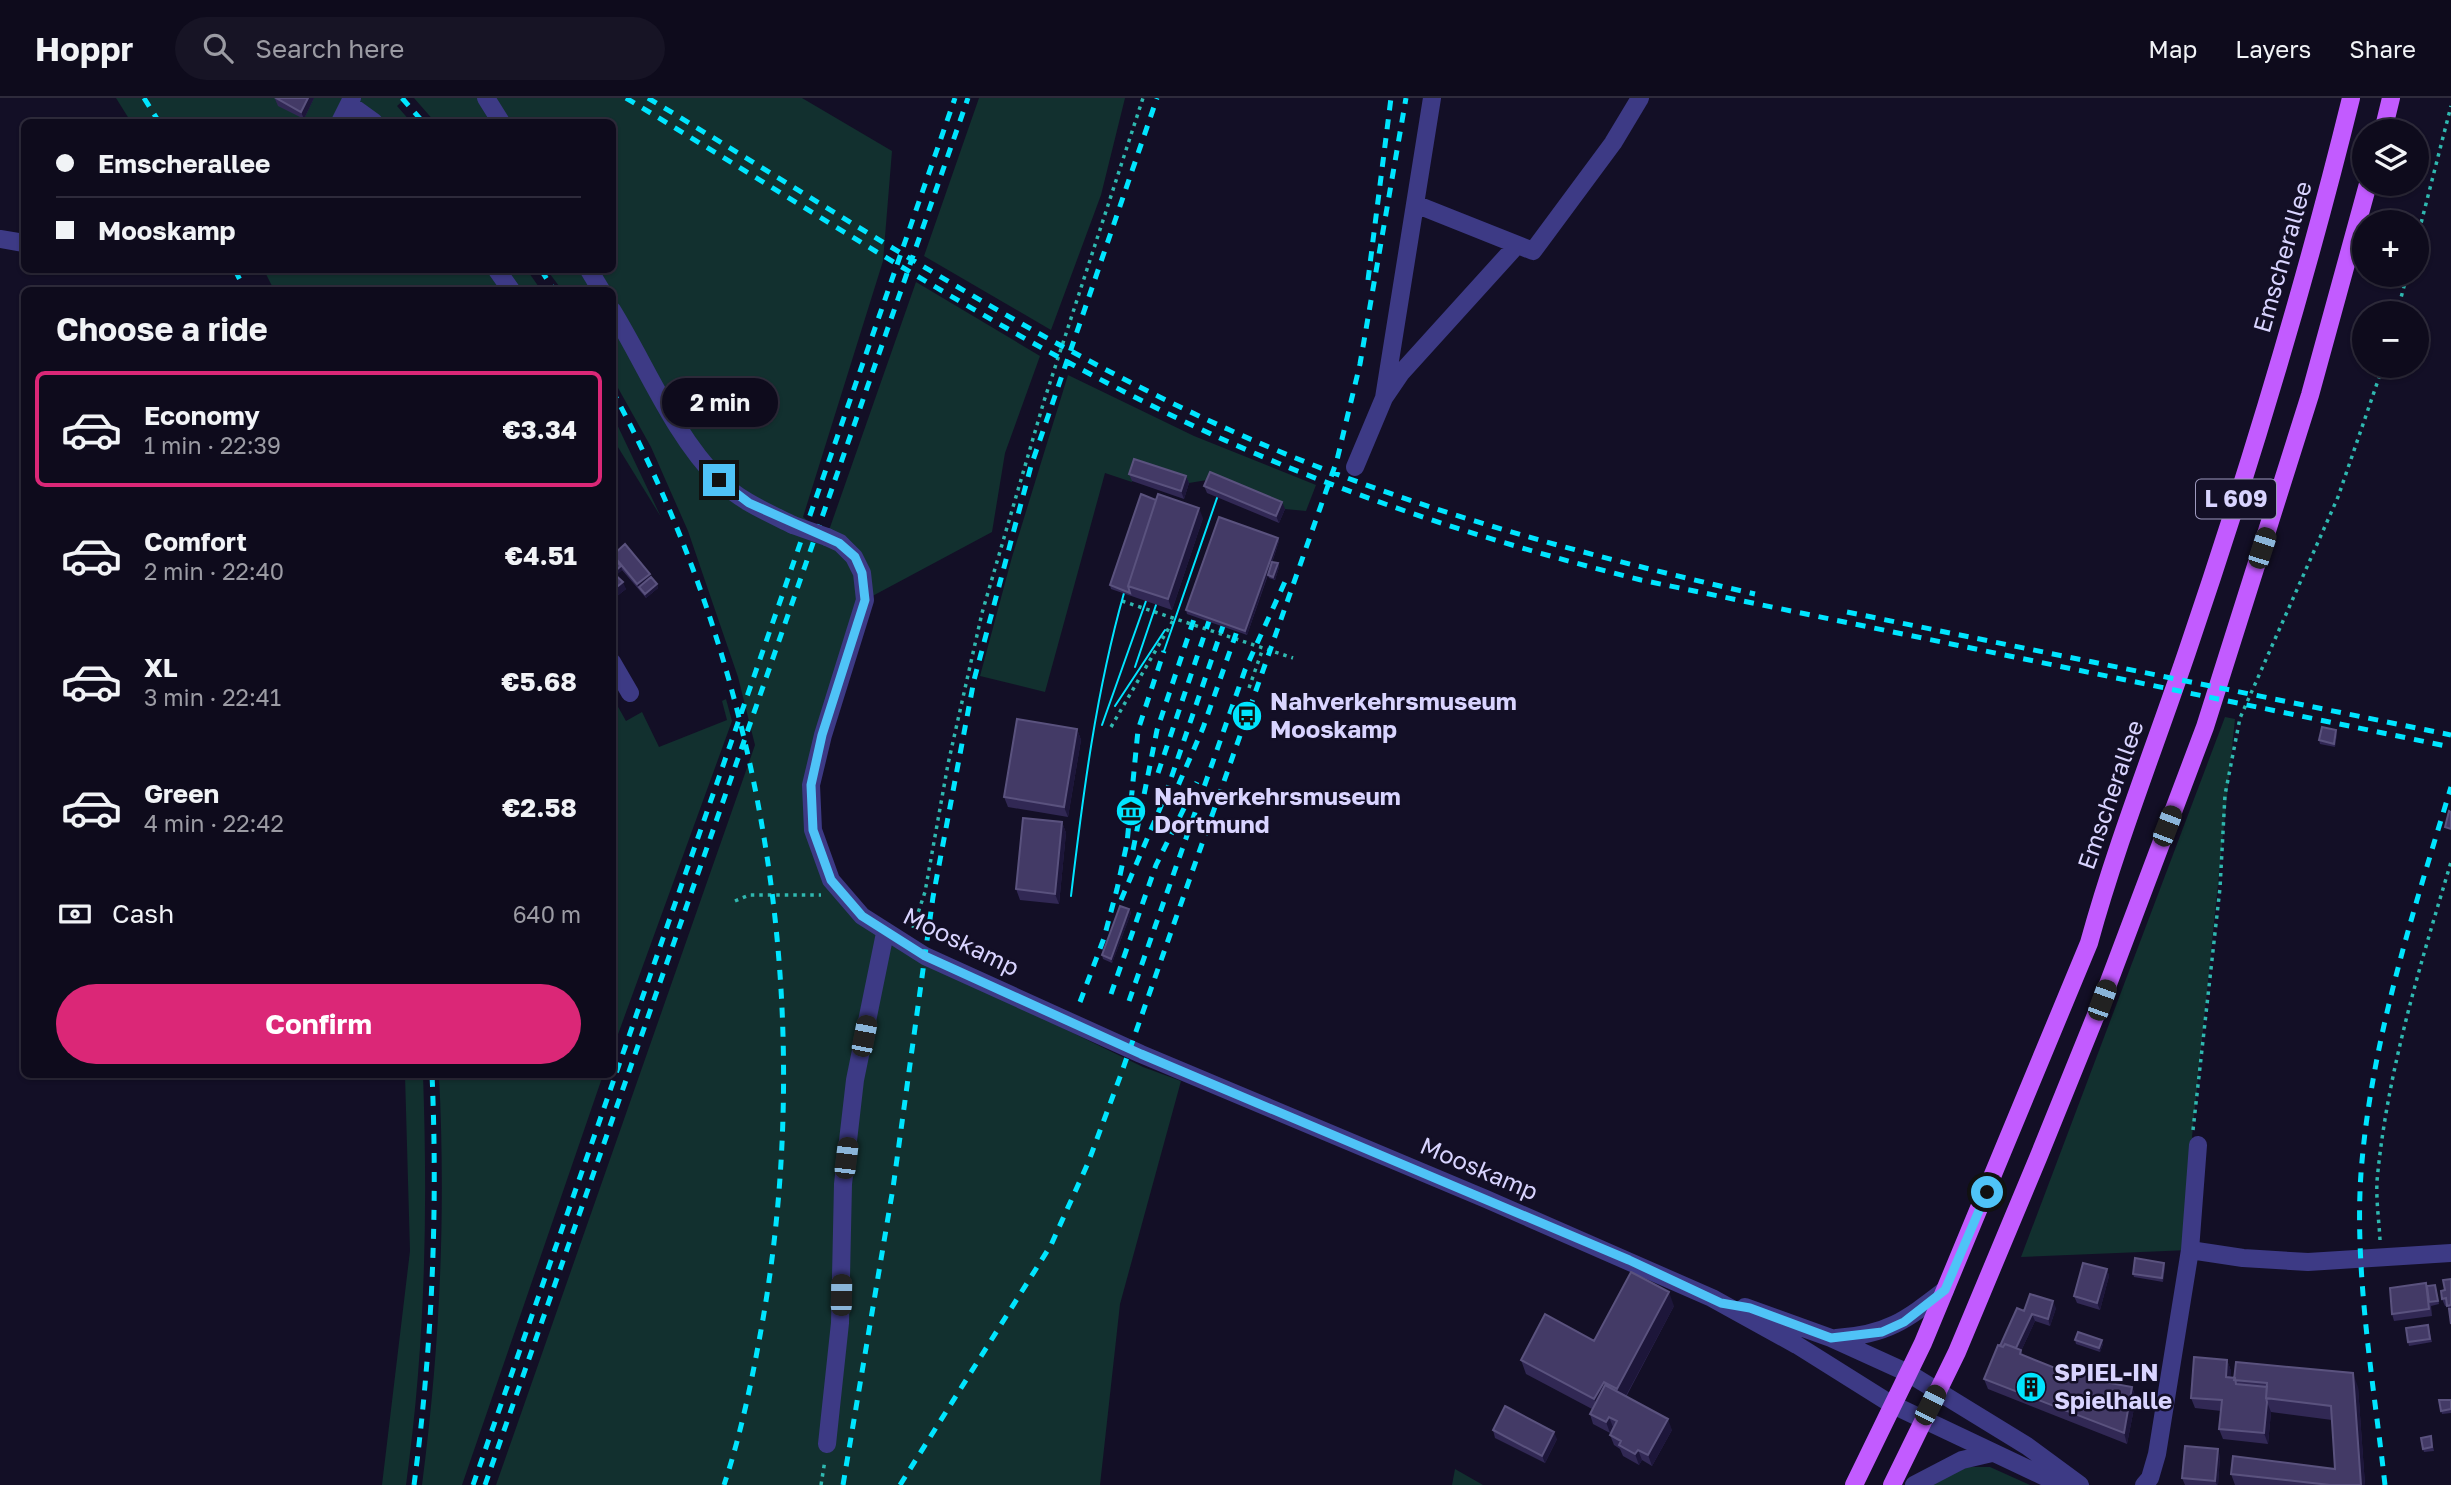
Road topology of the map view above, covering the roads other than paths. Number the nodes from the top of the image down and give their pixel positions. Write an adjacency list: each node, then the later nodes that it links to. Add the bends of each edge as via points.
1 (486, 98): 9 (street)
2 (1433, 98): 12 (street)
3 (1640, 98): 15 (street, via 1613,144 1533,251)
4 (2351, 98): 25 (main road, Emscherallee / L 609, via 2280,358 2089,943)
5 (2391, 98): 10 (main road)
6 (351, 101): 7 (street); 8 (street)
7 (342, 119)
8 (371, 119)
9 (499, 119)
10 (2386, 119)
11 (2365, 196): 29 (main road, L 609, via 2310,395 2205,727 2073,1073)
12 (1415, 204): 15 (street); 17 (street)
13 (0, 239): 14 (street)
14 (21, 242)
15 (1517, 245): 17 (street, via 1401,373)
16 (616, 317): 21 (street, Mooskamp, bridge, via 674,418 719,480 749,503 827,537 855,557 862,573 865,600 811,785 813,830 831,880 862,916)
17 (1384, 398): 18 (street)
18 (1355, 467)
19 (616, 669): 20 (street)
20 (630, 693)
21 (885, 933): 26 (street, Mooskamp, via 1141,1054); 32 (street, via 855,1080 845,1171 840,1323)
22 (2198, 1145): 23 (street)
23 (2190, 1250): 24 (street, via 2308,1262); 39 (street, via 2157,1454)
24 (2451, 1253)
25 (1945, 1290): 27 (street, via 1904,1322 1882,1332); 28 (main road, Emscherallee / L 609)
26 (1721, 1303): 27 (street, Mooskamp, via 1750,1308); 30 (street, Mooskamp)
27 (1831, 1338): 28 (street, Mooskamp)
28 (1908, 1373): 29 (street, Mooskamp); 30 (main road, Emscherallee / L 609)
29 (1937, 1391): 31 (main road, L 609); 38 (street, Mooskamp)
30 (1891, 1404): 31 (street, Mooskamp); 34 (main road, Emscherallee / L 609)
31 (1922, 1420): 33 (street, Mooskamp); 35 (main road, L 609)
32 (827, 1444)
33 (1992, 1453): 36 (street, via 1962,1460); 37 (street, Mooskamp)
34 (1854, 1485)
35 (1892, 1485)
36 (1914, 1485)
37 (2062, 1485)
38 (2080, 1485)
39 (2144, 1485)

